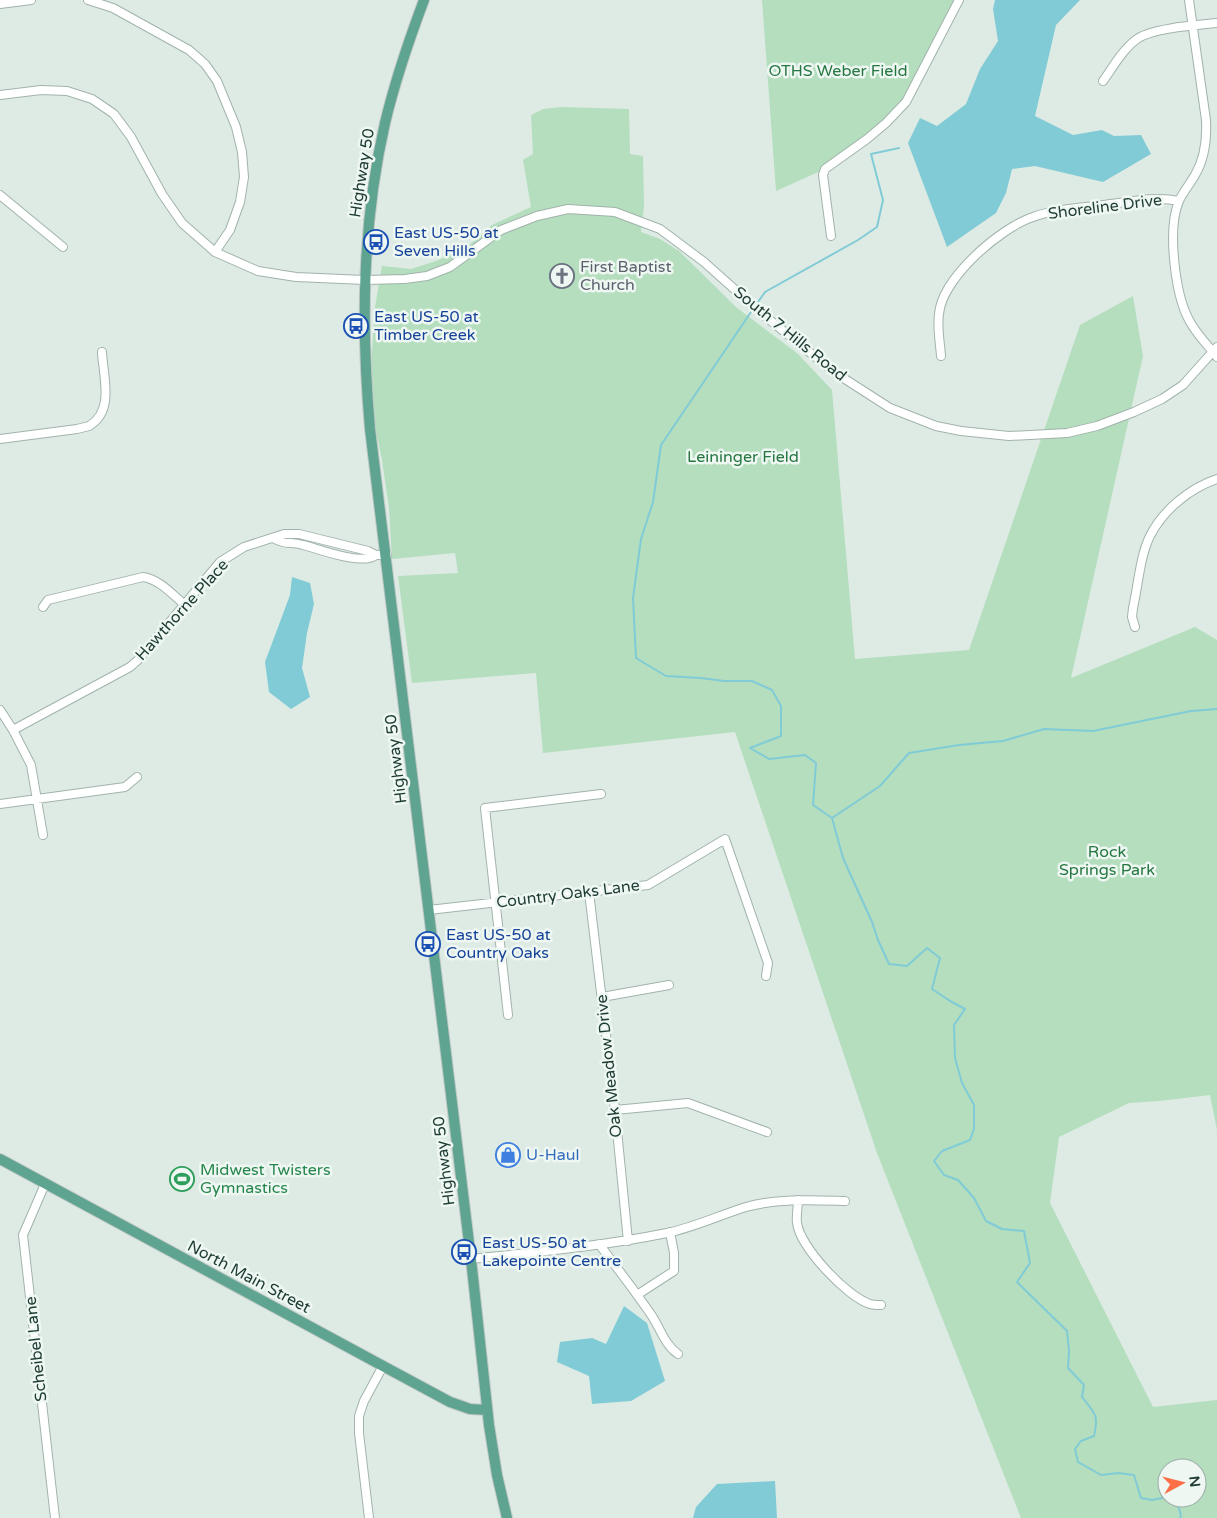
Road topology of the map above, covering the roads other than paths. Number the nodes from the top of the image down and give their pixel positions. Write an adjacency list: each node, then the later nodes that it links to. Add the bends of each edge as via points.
1 (31, 0): 6 (street)
2 (88, 0): 15 (street, via 113,8 190,50 217,81 236,127 244,177 240,202 230,230)
3 (424, 0): 16 (main road, Highway 50, via 385,123 370,217)
4 (959, 0): 13 (street, via 906,102 867,139 825,169)
5 (1188, 0): 8 (street)
6 (0, 4)
7 (1217, 23): 8 (street)
8 (1192, 26): 9 (street, via 1146,34 1137,39); 12 (street, via 1206,120 1206,146 1196,174)
9 (1103, 81)
10 (0, 95): 15 (street, South 7 Hills Road, via 41,90 67,91 92,99 114,114 182,223)
11 (0, 195): 14 (street)
12 (1179, 201): 18 (street, via 1173,249 1179,288 1189,320); 19 (street, Shoreline Drive, via 1160,198 1047,212 1016,223 980,251 947,289 939,314)
13 (830, 236)
14 (63, 247)
15 (215, 252): 16 (street, South 7 Hills Road, via 258,271 296,277)
16 (365, 280): 18 (street, South 7 Hills Road, via 427,276 450,267 501,230 537,216 568,209 615,212 660,229 704,262 814,357 890,408 936,426 1008,436 1067,433 1134,412 1183,385); 22 (main road, Highway 50, via 367,388)
17 (102, 352): 20 (street, via 104,407 88,426)
18 (1216, 352)
19 (941, 356)
20 (0, 439)
21 (1217, 479): 25 (street, via 1186,494 1150,535 1133,608)
22 (381, 555): 23 (street, Hawthorne Place, via 299,534 284,534 244,547 220,562); 35 (main road, Highway 50)
23 (185, 605): 24 (street, via 158,583 143,577 48,600); 27 (street, Hawthorne Place, via 130,668)
24 (43, 607)
25 (1135, 627)
26 (0, 710): 27 (street)
27 (14, 730): 30 (street, via 30,765)
28 (137, 777): 30 (street, via 125,787)
29 (601, 794): 34 (street, via 485,808)
30 (38, 799): 31 (street); 32 (street)
31 (0, 804)
32 (43, 835)
33 (589, 892): 34 (street, Country Oaks Lane); 36 (street, Country Oaks Lane, via 648,885 725,839 768,963); 38 (street, Oak Meadow Drive)
34 (496, 902): 35 (street, Country Oaks Lane); 39 (street)
35 (429, 910): 49 (main road, Highway 50)
36 (766, 976)
37 (669, 986): 38 (street)
38 (602, 997): 40 (street, Oak Meadow Drive)
39 (508, 1014)
40 (615, 1110): 41 (street, via 688,1103); 47 (street, Oak Meadow Drive)
41 (767, 1132)
42 (0, 1159): 43 (main road, North Main Street)
43 (45, 1184): 53 (main road, North Main Street); 55 (street, Scheibel Lane, via 23,1235)
44 (798, 1200): 45 (street); 46 (street, via 748,1206); 51 (street, via 797,1224 811,1252 857,1298)
45 (845, 1200)
46 (670, 1232): 47 (street); 50 (street, via 674,1271)
47 (628, 1241): 48 (street)
48 (599, 1244): 49 (street); 50 (street)
49 (471, 1259): 54 (main road, Highway 50)
50 (637, 1295): 52 (street, via 670,1348)
51 (881, 1305)
52 (678, 1354)
53 (383, 1366): 54 (main road, North Main Street, via 450,1402 470,1409); 56 (street, via 359,1416)
54 (487, 1410): 57 (main road, Highway 50)
55 (55, 1518)
56 (368, 1518)
57 (507, 1518)

